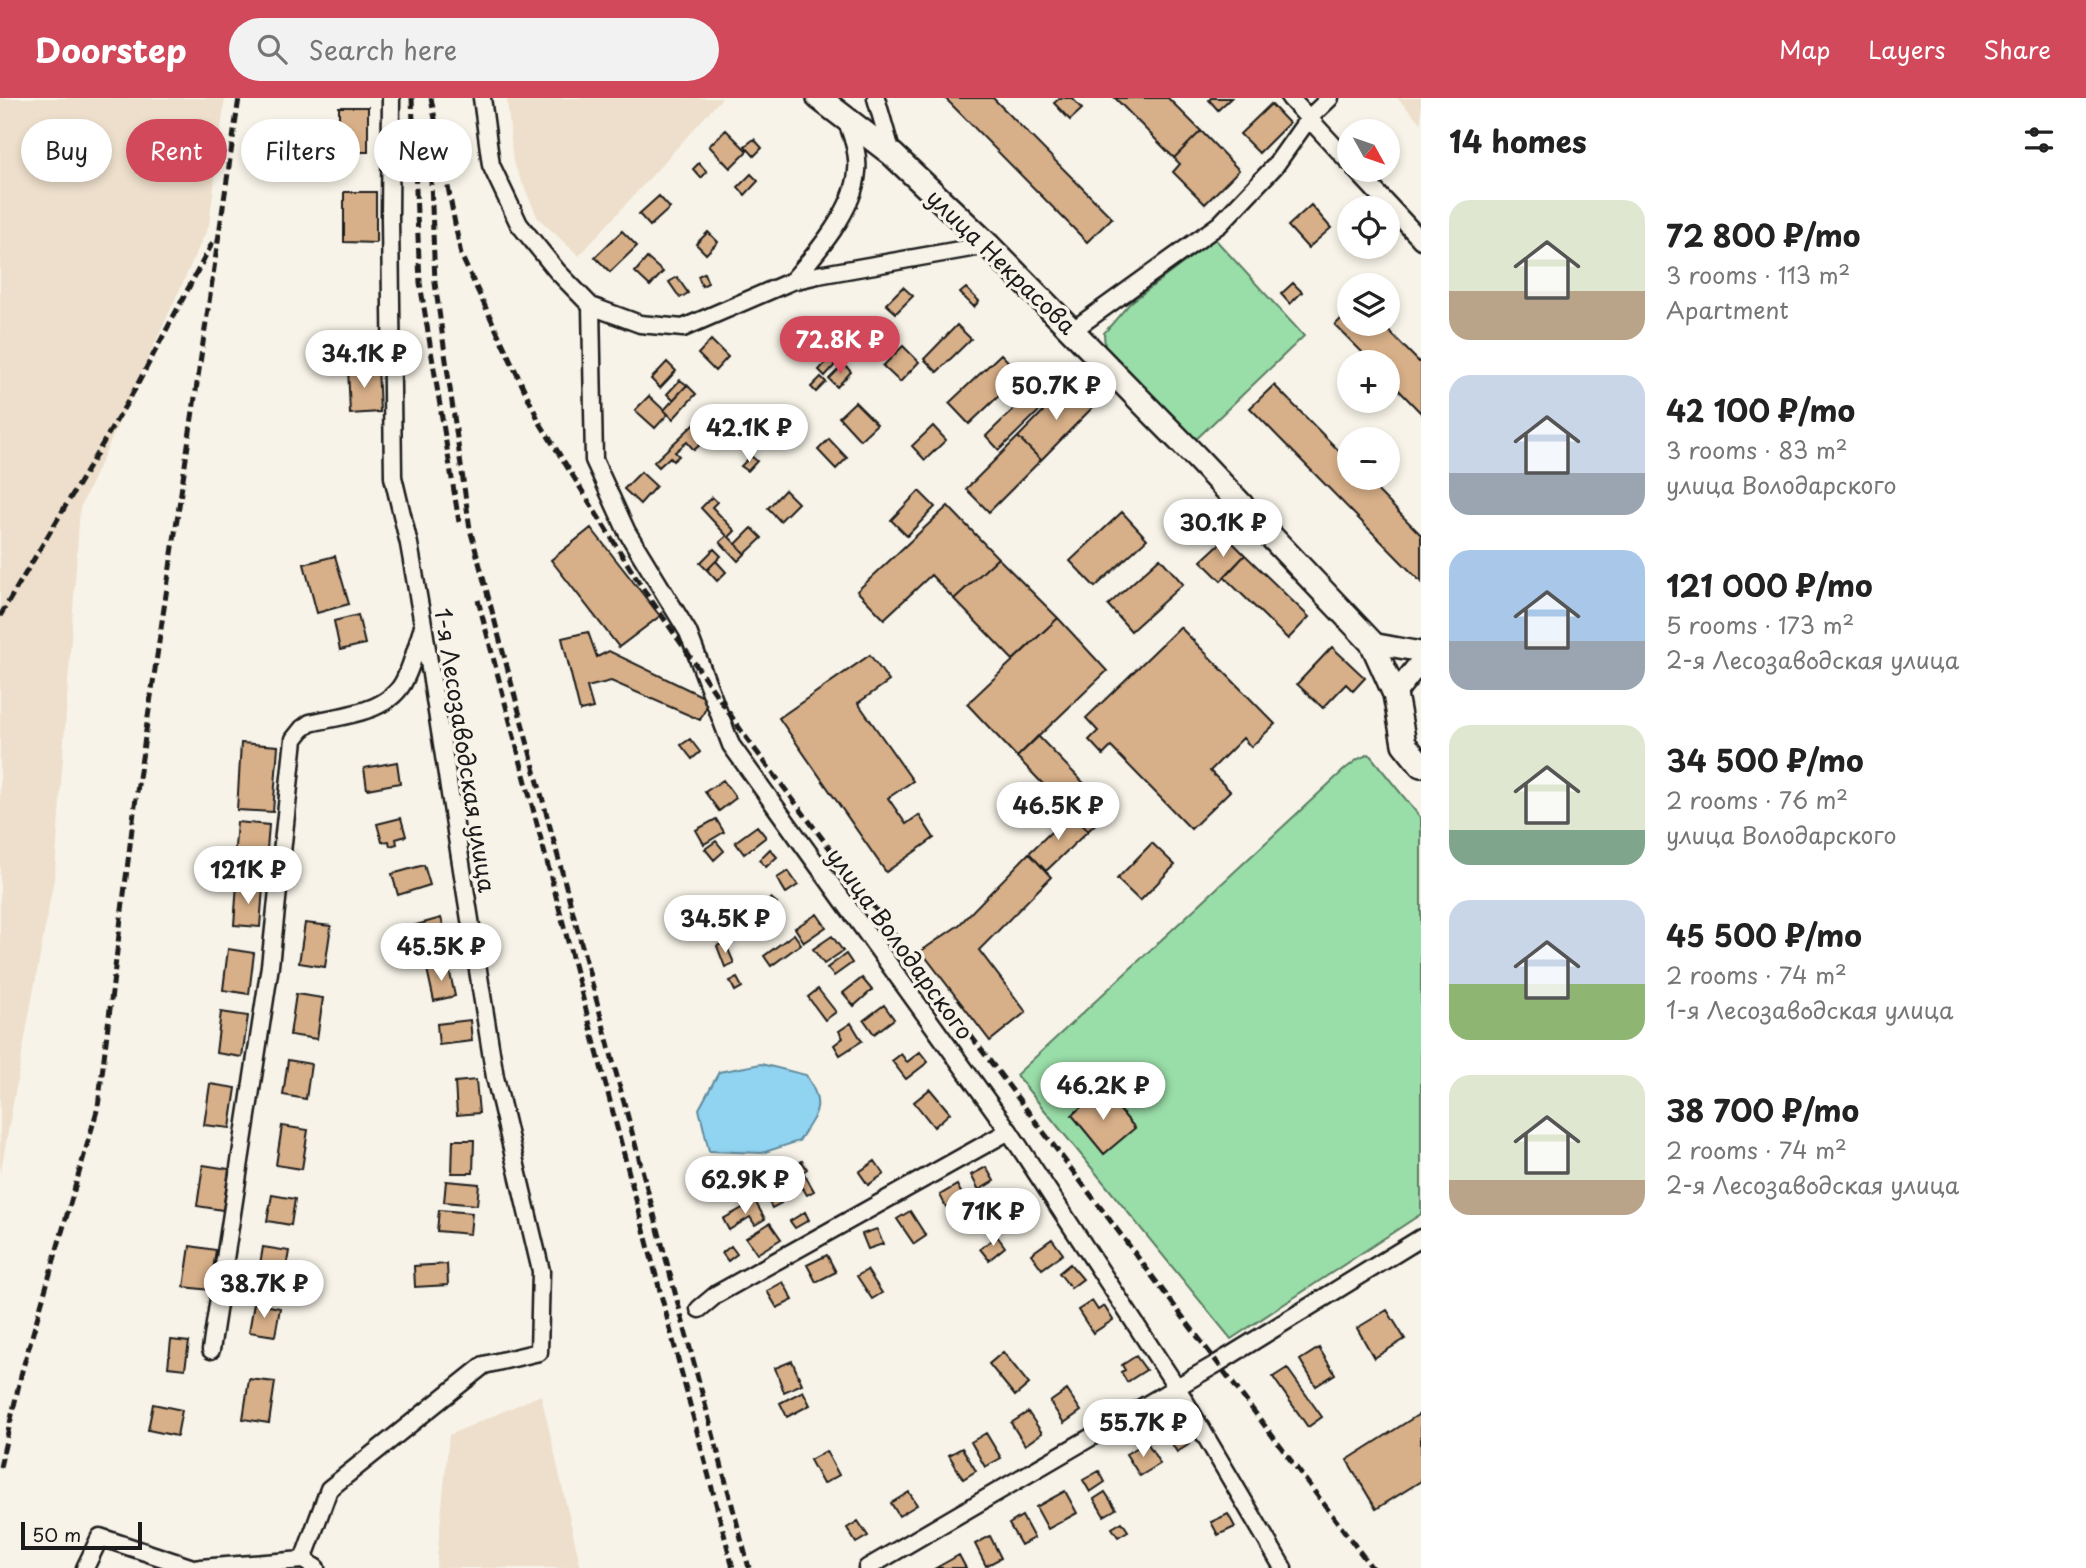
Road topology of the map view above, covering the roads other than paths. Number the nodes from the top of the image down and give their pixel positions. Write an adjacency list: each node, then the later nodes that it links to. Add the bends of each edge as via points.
1 (391, 98): 17 (street, 1-я Лесозаводская улица, via 393,477)
2 (482, 98): 15 (street, via 491,165 519,224)
3 (819, 98): 8 (main road, улица Некрасова)
4 (876, 98): 10 (street)
5 (1290, 98): 7 (street)
6 (1329, 98): 7 (street)
7 (1309, 118): 9 (street); 16 (street, via 1275,166 1220,224)
8 (846, 119): 10 (main road, улица Некрасова); 14 (street, via 858,173 848,202 816,254)
9 (1337, 149)
10 (892, 154): 13 (main road, улица Некрасова)
11 (1367, 182): 12 (street)
12 (1421, 240)
13 (988, 245): 14 (street); 16 (main road, улица Некрасова)
14 (792, 281): 15 (street, via 683,328 640,324)
15 (591, 306): 23 (street, улица Володарского, via 594,460 626,532 688,632 731,745)
16 (1073, 330): 18 (main road, улица Некрасова)
17 (423, 624): 26 (street, via 405,680 393,697 380,705 310,723 294,739 270,966); 28 (street, 1-я Лесозаводская улица, via 495,1077 541,1271 539,1352 484,1365 329,1489)
18 (1372, 643): 19 (street); 21 (main road, улица Некрасова)
19 (1421, 652)
20 (1421, 661): 21 (street)
21 (1395, 694): 22 (main road, улица Некрасова, via 1404,744)
22 (1421, 765)
23 (1009, 1131): 25 (street, via 718,1294); 27 (street, улица Володарского)
24 (1421, 1238): 27 (street)
25 (699, 1309)
26 (211, 1350)
27 (1176, 1386): 32 (street); 33 (street, улица Володарского)
28 (310, 1564): 31 (street)
29 (85, 1568): 30 (street, via 100,1536)
30 (193, 1568)
31 (200, 1568)
32 (867, 1568)
33 (1283, 1568)

